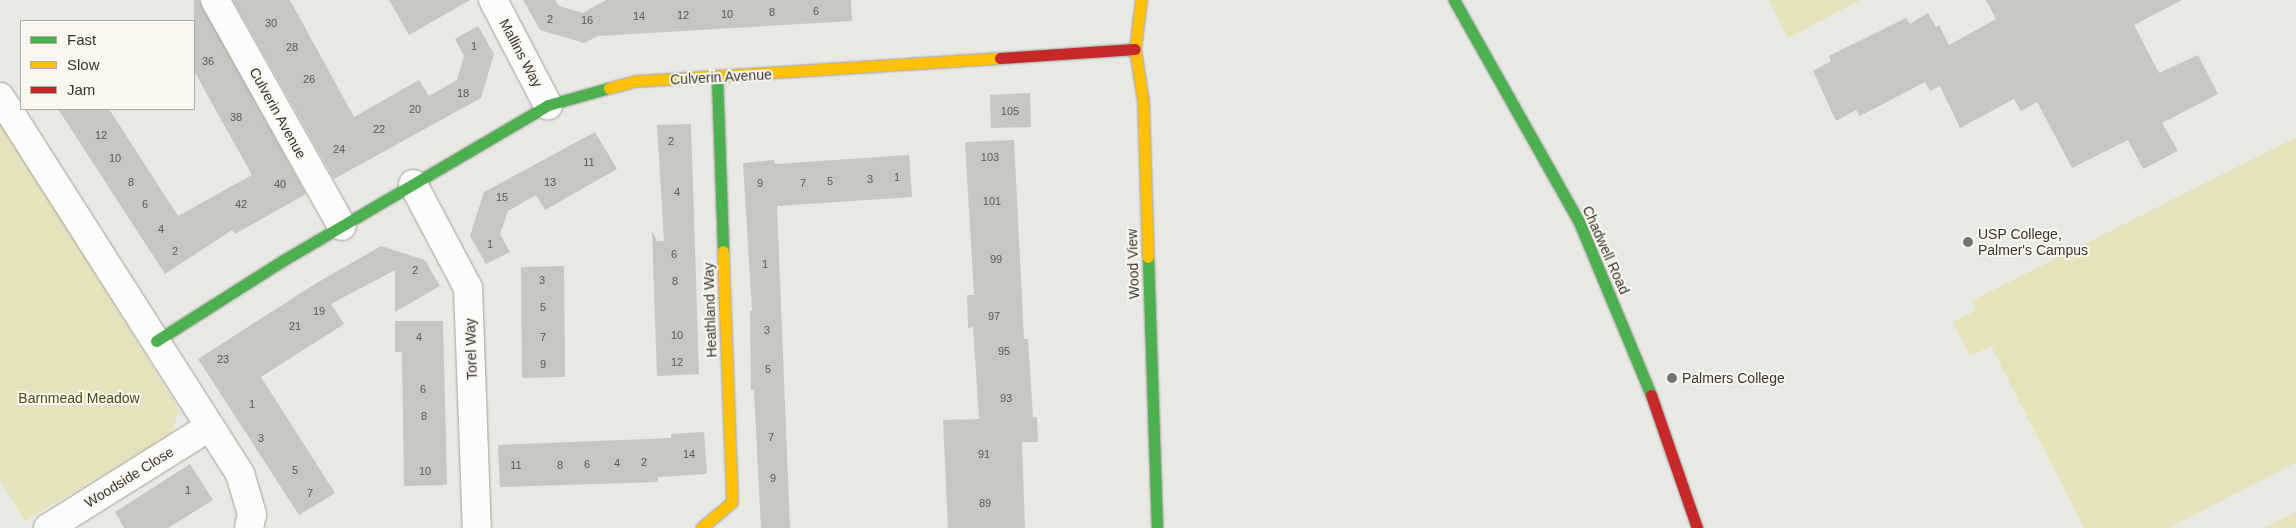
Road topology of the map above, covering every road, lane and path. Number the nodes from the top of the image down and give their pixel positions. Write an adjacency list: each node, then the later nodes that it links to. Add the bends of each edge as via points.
1 (215, 0): 10 (street, Culverin Avenue)
2 (493, 0): 8 (street, Mallins Way)
3 (1141, 0): 5 (street, Wood View)
4 (1454, 0): 18 (street, Chadwell Road, via 1579,222 1652,396)
5 (1135, 49): 6 (street, Culverin Avenue); 17 (street, Wood View, via 1143,101)
6 (717, 78): 8 (street, Culverin Avenue, via 636,82); 16 (street, Heathland Way, via 732,502)
7 (0, 98): 11 (street)
8 (548, 106): 9 (street, Culverin Avenue)
9 (413, 184): 10 (street, Culverin Avenue); 15 (street, Torel Way, via 468,288)
10 (342, 226): 11 (street, Culverin Avenue)
11 (156, 341): 12 (street)
12 (209, 426): 13 (street, Woodside Close); 14 (street, via 240,474 252,514)
13 (48, 528)
14 (249, 528)
15 (477, 528)
16 (701, 528)
17 (1157, 528)
18 (1697, 528)

